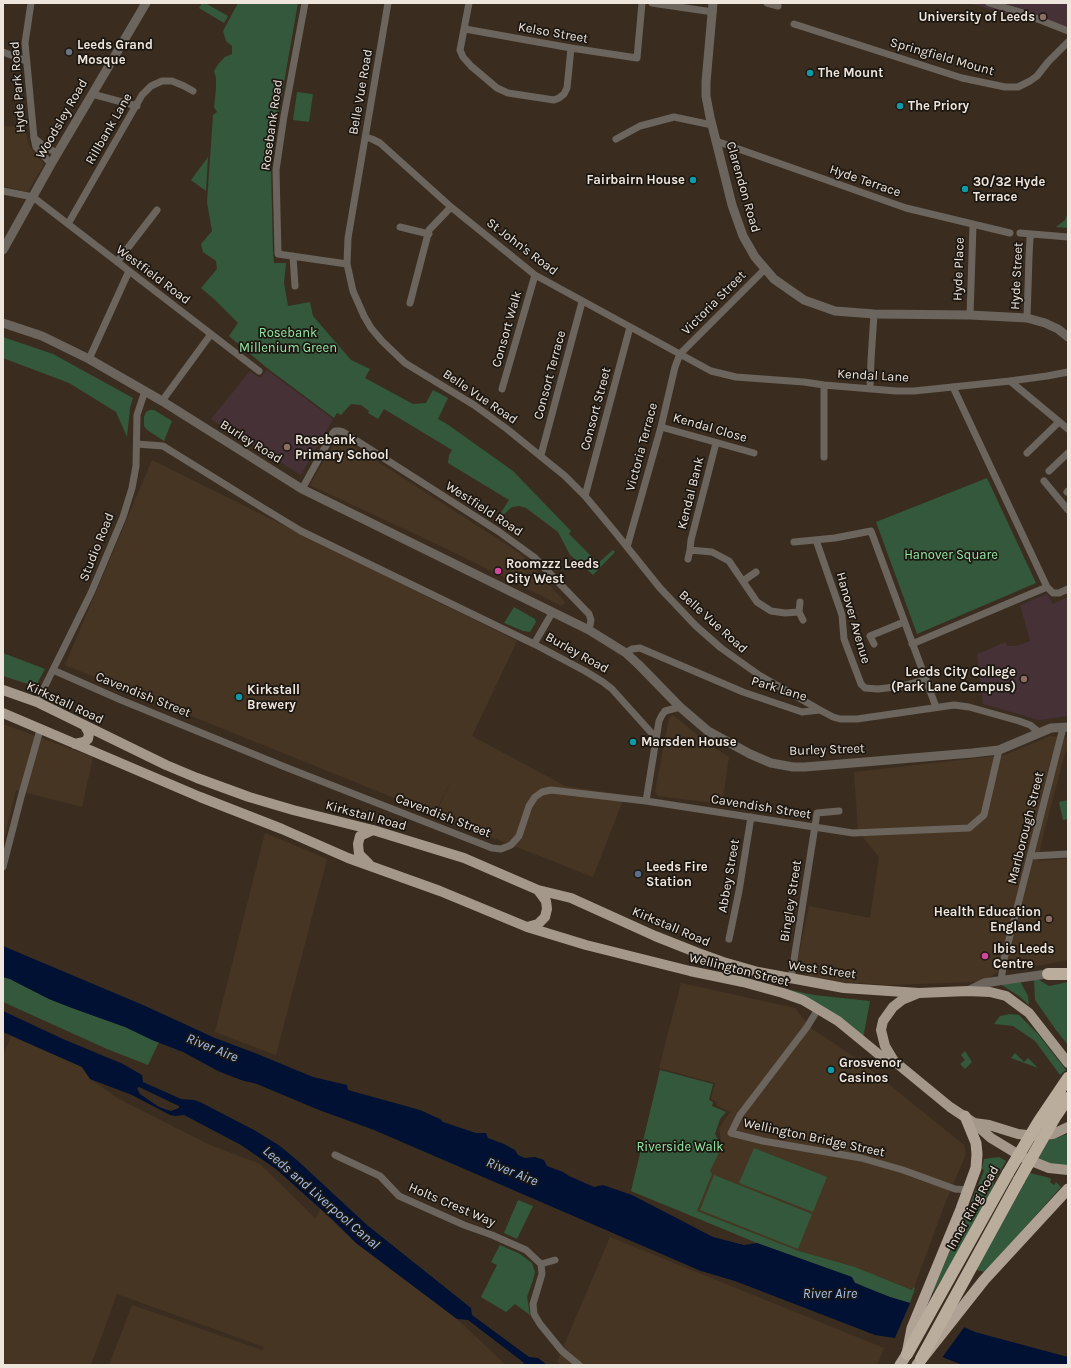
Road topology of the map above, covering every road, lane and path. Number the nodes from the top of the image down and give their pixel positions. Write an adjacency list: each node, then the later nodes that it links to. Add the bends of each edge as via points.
1 (30, 3): 18 (street, Hyde Park Road, via 25,42)
2 (146, 3): 20 (street, Woodsley Road)
3 (305, 3): 42 (street, Rosebank Road, via 276,170 278,254)
4 (388, 3): 23 (street, Belle Vue Road)
5 (469, 3): 13 (street)
6 (642, 3): 16 (street, Kelso Street, via 637,58)
7 (652, 3): 11 (street)
8 (767, 3): 10 (street)
9 (989, 3): 14 (street)
10 (778, 6)
11 (713, 8): 22 (street, Clarendon Road, via 706,90)
12 (794, 24): 15 (street, Springfield Mount, via 962,78 1005,87 1018,87 1030,81)
13 (465, 29): 16 (street, Kelso Street); 16 (street, via 460,50 463,57 497,88 508,93 554,100 559,98 567,88)
14 (1068, 31)
15 (1068, 42)
16 (571, 48)
17 (3, 52): 18 (street)
18 (26, 61): 24 (street, Hyde Park Road)
19 (193, 91): 21 (street, Rillbank Lane, via 172,81 162,81 142,95)
20 (92, 94): 21 (street); 27 (street, Woodsley Road)
21 (137, 106): 33 (street, Rillbank Lane)
22 (712, 124): 25 (street, via 674,117 640,126); 26 (street, Clarendon Road)
23 (366, 137): 31 (street, St John's Road, via 380,143); 44 (street, Belle Vue Road, via 348,238)
24 (34, 138): 27 (street, via 46,148); 28 (street, Hyde Park Road, via 36,147)
25 (616, 138)
26 (716, 141): 34 (street, Hyde Terrace, via 888,202); 45 (street, Clarendon Road, via 737,220 748,246)
27 (58, 153): 28 (street, Woodsley Road)
28 (51, 164): 30 (street, Woodsley Road)
29 (3, 191): 30 (street)
30 (33, 197): 33 (street, Westfield Road); 41 (street, Woodsley Road)
31 (451, 207): 37 (street, via 429,230); 47 (street, St John's Road)
32 (157, 210): 43 (street)
33 (68, 224): 43 (street, Westfield Road)
34 (973, 225): 36 (street, Hyde Terrace); 52 (street, Hyde Place)
35 (400, 226): 37 (street)
36 (1010, 233)
37 (429, 234): 50 (street)
38 (1020, 234): 39 (street)
39 (1032, 235): 40 (street); 53 (street, Hyde Street)
40 (1068, 237)
41 (3, 250)
42 (293, 256): 44 (street, Rosebank Road); 48 (street)
43 (117, 262): 46 (street, Westfield Road)
44 (347, 264): 77 (street, Belle Vue Road, via 352,291 360,310 371,328 393,352 405,363 474,405)
45 (766, 269): 51 (street, Clarendon Road, via 774,279 804,300 835,311); 58 (street, Victoria Street)
46 (129, 271): 56 (street, Westfield Road); 59 (street)
47 (535, 275): 49 (street, St John's Road); 65 (street, Consort Walk)
48 (295, 286)
49 (582, 302): 55 (street, St John's Road); 77 (street, Consort Terrace)
50 (410, 303)
51 (874, 314): 52 (street, Clarendon Road); 66 (street)
52 (970, 315): 53 (street, Clarendon Road)
53 (1027, 318): 57 (street, Clarendon Road, via 1045,323)
54 (3, 323): 59 (street, Burley Road, via 42,336)
55 (630, 327): 58 (street, St John's Road); 82 (street, Consort Street)
56 (211, 334): 60 (street, Westfield Road); 68 (street)
57 (1068, 337)
58 (680, 354): 63 (street, Kendal Lane, via 711,371 722,374); 70 (street, Victoria Terrace)
59 (89, 358): 67 (street, Burley Road)
60 (259, 371)
61 (1068, 372): 62 (street, Kendal Lane)
62 (1010, 381): 64 (street, Kendal Lane); 69 (street)
63 (824, 385): 66 (street, Kendal Lane); 78 (street)
64 (953, 387): 66 (street, Kendal Lane, via 908,391); 91 (street)
65 (502, 389)
66 (870, 389)
67 (145, 391): 68 (street, Burley Road); 73 (street, Studio Road, via 137,415)
68 (162, 401): 81 (street, Burley Road)
69 (1060, 422): 71 (street); 74 (street)
70 (661, 427): 72 (street, Kendal Close); 86 (street, Victoria Terrace)
71 (1068, 429)
72 (716, 443): 75 (street, Kendal Close); 87 (street, Kendal Bank)
73 (137, 444): 99 (street, Burley Road, via 163,446 301,530); 103 (street, Studio Road, via 132,488 123,517 91,593)
74 (1027, 452)
75 (754, 453)
76 (1068, 453): 79 (street)
77 (541, 455): 82 (street, Belle Vue Road)
78 (824, 457)
79 (1049, 471)
80 (1044, 481): 83 (street)
81 (302, 489): 95 (street, Burley Road); 98 (street, Westfield Road, via 333,433 344,432 534,557 589,614)
82 (585, 496): 86 (street, Belle Vue Road)
83 (1068, 510)
84 (816, 540): 85 (street); 97 (street, via 871,531); 104 (street, Hanover Avenue, via 842,615 844,639 861,684 865,688 878,689)
85 (794, 542)
86 (626, 547): 109 (street, Belle Vue Road, via 660,588 721,648 759,675)
87 (690, 550): 88 (street, Kendal Bank); 90 (street, Kendal Bank, via 712,552 724,557)
88 (688, 559)
89 (756, 572): 90 (street)
90 (743, 581): 94 (street, Kendal Bank, via 757,602 771,611)
91 (1048, 587): 92 (street, via 1053,593); 101 (street)
92 (1068, 589)
93 (800, 602): 94 (street)
94 (799, 612): 96 (street)
95 (552, 613): 98 (street, Burley Road); 99 (street, Burley Road)
96 (803, 620)
97 (904, 622): 100 (street, via 870,636); 101 (street)
98 (589, 630): 102 (street, Burley Road)
99 (534, 644): 115 (street, Burley Road, via 603,682)
100 (874, 644)
101 (912, 644): 104 (street)
102 (626, 653): 107 (street, Burley Street); 109 (street, Park Lane, via 640,648 750,694 802,712)
103 (53, 670): 106 (street, Studio Road); 118 (street, Cavendish Street, via 285,767 492,848 501,849 511,845 519,836 529,806 542,792 560,790)
104 (925, 680): 108 (street)
105 (3, 690): 106 (main road, Kirkstall Road)
106 (37, 702): 111 (main road, Kirkstall Road)
107 (680, 707): 115 (street, via 665,711); 117 (street, Burley Street, via 708,731 730,743 771,763 793,767)
108 (936, 707): 109 (street, Park Lane, via 857,719 833,717); 114 (street, Park Lane, via 969,707 1030,725)
109 (820, 710)
110 (3, 714): 113 (main road)
111 (85, 726): 116 (main road, via 89,733 88,739); 122 (main road, Kirkstall Road, via 205,781 271,803)
112 (1066, 728): 114 (street, via 1051,728); 124 (street, Marlborough Street)
113 (40, 730): 116 (main road); 126 (street)
114 (1040, 733): 117 (street, Burley Street)
115 (656, 738): 118 (street)
116 (75, 744): 125 (main road)
117 (999, 750): 121 (street, Cavendish Street, via 984,815 969,828 853,833)
118 (646, 801): 120 (street, Cavendish Street)
119 (839, 811): 121 (street, Bingley Street, via 817,813)
120 (751, 817): 121 (street, Cavendish Street); 129 (street, Abbey Street)
121 (815, 827): 134 (street, Bingley Street)
122 (373, 830): 125 (main road, via 360,836 358,844 358,854); 127 (main road, Kirkstall Road, via 464,858)
123 (1068, 854): 124 (street)
124 (1031, 856): 135 (street, Marlborough Street)
125 (370, 865): 128 (main road)
126 (3, 866)
127 (538, 890): 128 (main road, via 546,902 545,917 538,924); 130 (main road, Kirkstall Road, via 570,898 655,936)
128 (527, 927): 138 (main road, Wellington Street, via 679,969 770,989 803,1000)
129 (729, 939)
130 (723, 962): 134 (main road, West Street)
131 (1068, 969): 132 (street)
132 (1048, 974): 133 (highway); 135 (street)
133 (1068, 974)
134 (790, 979): 137 (main road, West Street, via 844,988)
135 (1001, 981): 136 (street, via 984,983)
136 (968, 991): 137 (main road); 140 (main road, via 1006,996 1029,1013)
137 (919, 993): 139 (main road, via 892,1007 883,1021 882,1038)
138 (818, 1009): 139 (main road, Wellington Street, via 838,1021 882,1057); 149 (street, Wellington Bridge Street, via 740,1115 731,1133 861,1158)
139 (894, 1061): 143 (main road, via 950,1107)
140 (1068, 1063)
141 (1068, 1078): 147 (highway, Inner Ring Road, bridge, via 1039,1121)
142 (1068, 1098): 147 (highway, Inner Ring Road, bridge)
143 (969, 1119): 144 (main road, via 1018,1134 1036,1136 1053,1134); 146 (main road, via 991,1138 1024,1158 1049,1168); 149 (highway, via 977,1154 976,1168)
144 (1068, 1127)
145 (335, 1155): 151 (street, Holts Crest Way, via 380,1176 399,1196 526,1250)
146 (1068, 1170)
147 (1013, 1176): 152 (highway, Inner Ring Road); 153 (highway, Inner Ring Road)
148 (1068, 1188): 152 (highway)
149 (968, 1190): 153 (highway, via 912,1328)
150 (555, 1260): 151 (street)
151 (541, 1264): 155 (street, via 542,1274 533,1304 534,1314 562,1351)
152 (953, 1310): 154 (highway, Inner Ring Road)
153 (907, 1354): 156 (highway)
154 (919, 1362)
155 (579, 1365)
156 (900, 1365)

